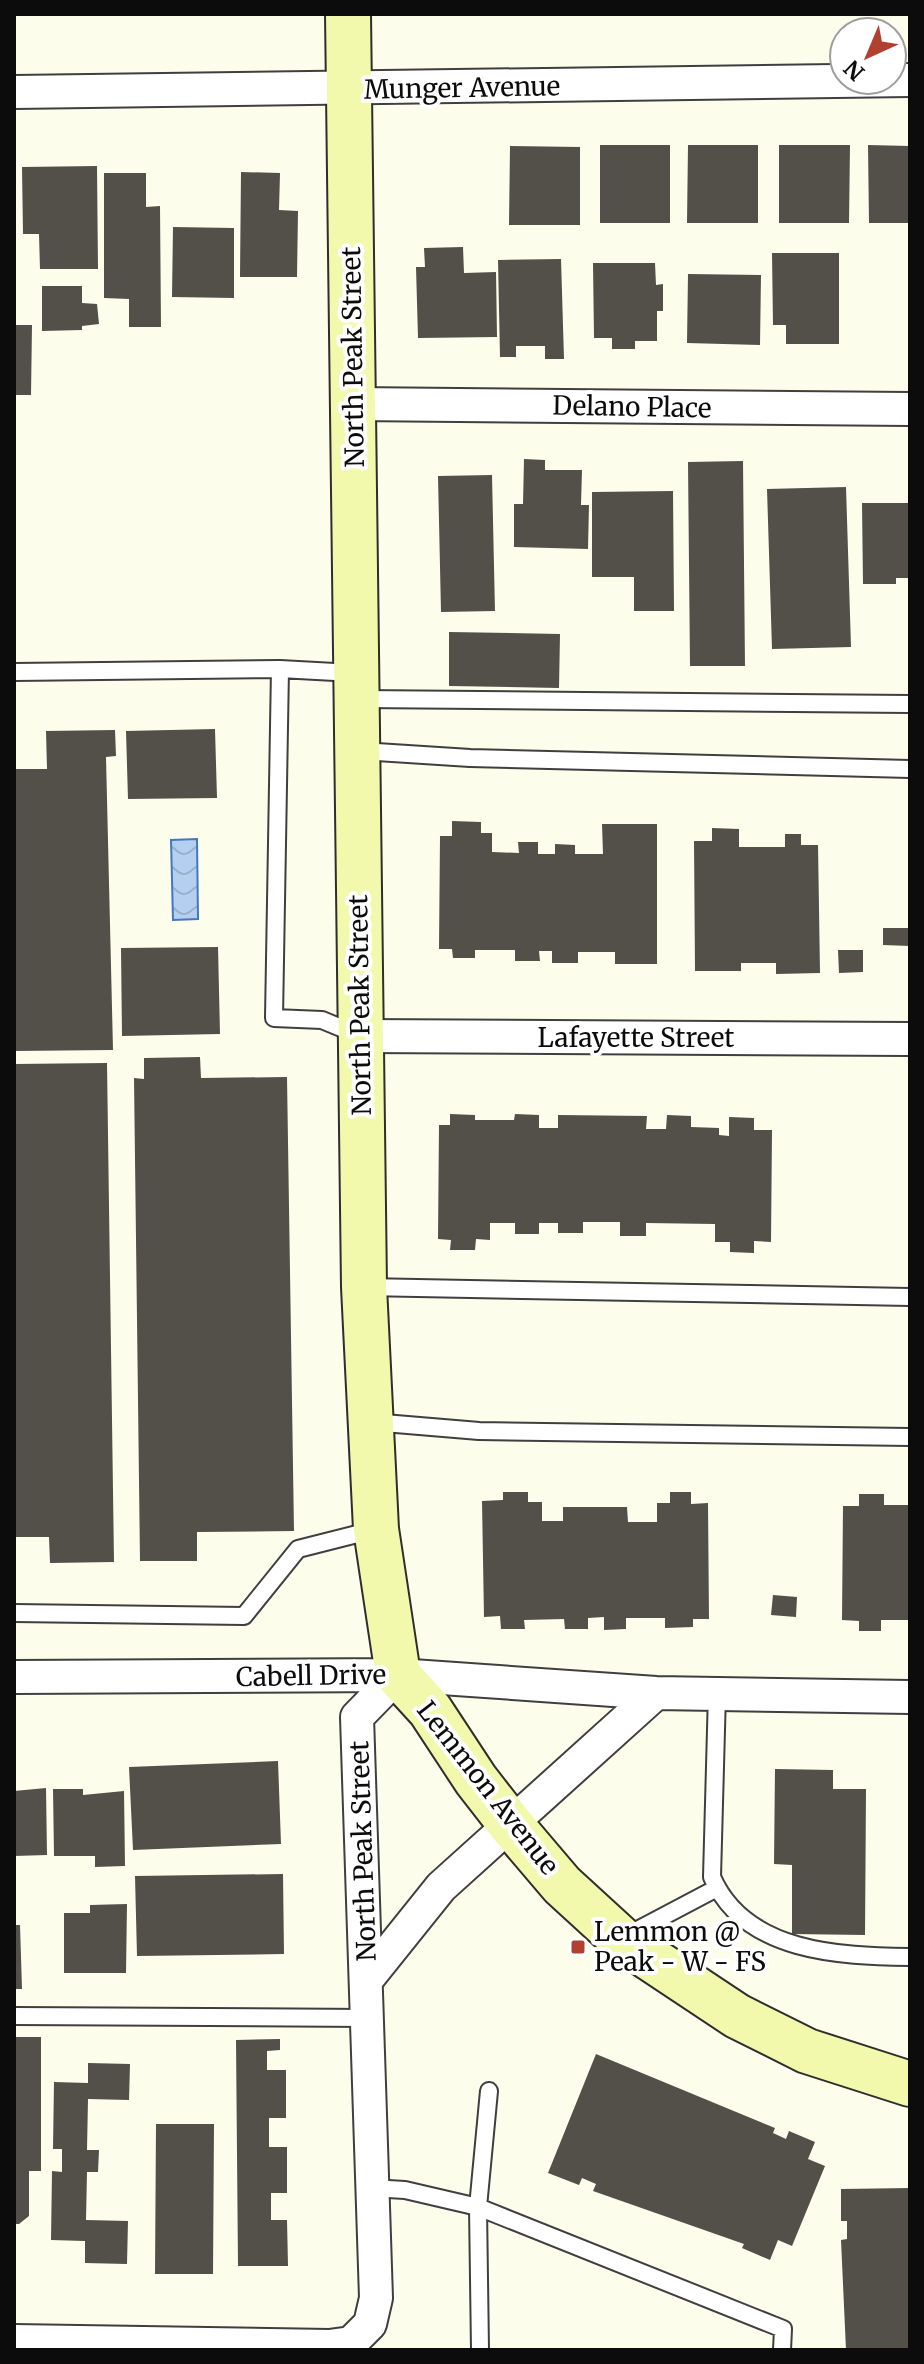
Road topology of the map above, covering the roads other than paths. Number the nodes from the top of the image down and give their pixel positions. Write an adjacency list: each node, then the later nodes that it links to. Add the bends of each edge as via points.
1 (348, 14): 3 (main road, North Peak Street)
2 (910, 80): 3 (street, Munger Avenue)
3 (349, 90): 4 (street, Munger Avenue); 5 (main road, North Peak Street)
4 (14, 92)
5 (354, 404): 6 (street, Delano Place); 9 (main road, North Peak Street)
6 (910, 409)
7 (280, 669): 8 (lane); 9 (lane); 13 (lane, via 274,1018 322,1020)
8 (14, 672)
9 (354, 686): 10 (lane); 11 (main road, North Peak Street)
10 (910, 704)
11 (355, 750): 12 (lane, via 470,758); 13 (main road, North Peak Street)
12 (910, 769)
13 (361, 1036): 14 (street, Lafayette Street); 15 (main road, North Peak Street)
14 (910, 1039)
15 (364, 1287): 16 (lane); 17 (main road, North Peak Street)
16 (910, 1297)
17 (371, 1422): 18 (lane, via 479,1431); 19 (main road, North Peak Street)
18 (910, 1437)
19 (376, 1529): 20 (lane, via 298,1549 244,1616); 21 (main road, North Peak Street)
20 (14, 1613)
21 (398, 1675): 22 (street, Cabell Drive); 23 (street, Cabell Drive); 26 (main road, Lemmon Avenue, via 430,1710); 30 (street, North Peak Street, via 357,1717)
22 (14, 1677)
23 (656, 1693): 24 (street, Cabell Drive); 26 (street)
24 (717, 1693): 25 (street, Cabell Drive); 27 (lane, via 712,1877)
25 (910, 1697)
26 (511, 1825): 28 (main road, Lemmon Avenue, via 562,1885); 30 (street, North Peak Street, via 441,1887)
27 (717, 1888): 28 (lane); 29 (lane, via 750,1924 794,1946 848,1957)
28 (621, 1939): 33 (main road, Lemmon Avenue, via 737,2016 807,2051)
29 (910, 1957)
30 (368, 1978): 32 (street, North Peak Street)
31 (14, 2016): 32 (lane)
32 (368, 2018): 35 (street, North Peak Street)
33 (910, 2084)
34 (489, 2091): 36 (lane)
35 (371, 2188): 36 (lane); 37 (street, North Peak Street, via 376,2298 370,2324 351,2343)
36 (478, 2207): 38 (lane); 39 (lane, via 783,2329)
37 (14, 2341)
38 (480, 2350)
39 (782, 2350)

